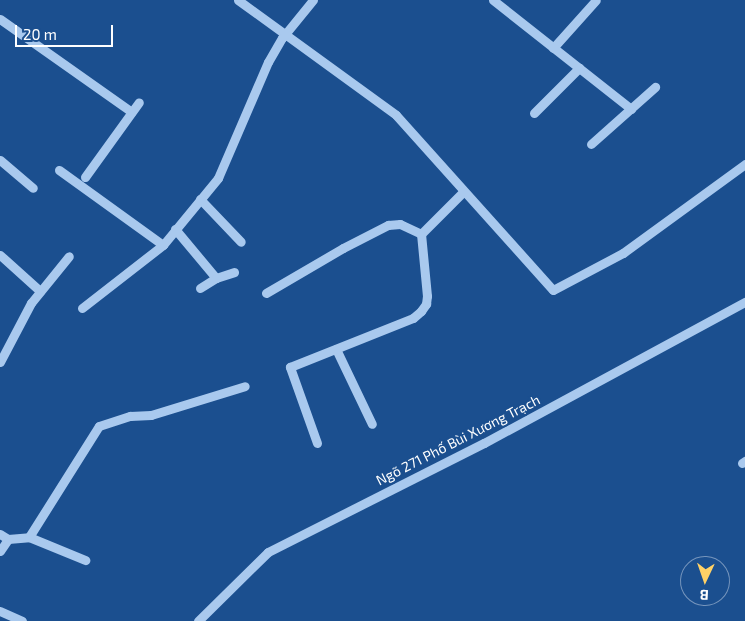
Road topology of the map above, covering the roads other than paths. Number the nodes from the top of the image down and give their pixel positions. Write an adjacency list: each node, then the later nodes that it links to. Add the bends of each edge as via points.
1 (238, 0): 6 (lane)
2 (312, 0): 6 (lane)
3 (493, 0): 7 (lane)
4 (596, 0): 7 (lane)
5 (0, 19): 12 (lane)
6 (286, 34): 20 (lane, via 396,115); 21 (lane, via 268,62 218,178)
7 (553, 48): 8 (lane)
8 (579, 68): 11 (lane); 13 (lane)
9 (655, 87): 11 (lane)
10 (140, 102): 12 (lane)
11 (631, 109): 14 (lane)
12 (132, 112): 18 (lane)
13 (534, 113)
14 (591, 144)
15 (0, 160): 19 (lane)
16 (745, 164): 20 (lane, via 623,253 553,290)
17 (59, 170): 25 (lane)
18 (85, 177)
19 (33, 188)
20 (463, 192): 23 (lane)
21 (200, 199): 22 (lane); 24 (lane)
22 (175, 229): 25 (lane); 29 (lane)
23 (421, 234): 32 (lane, via 400,224 388,226); 35 (lane, via 427,296 421,311 413,318)
24 (241, 242)
25 (163, 245): 34 (lane)
26 (0, 255): 31 (lane)
27 (69, 256): 31 (lane)
28 (234, 272): 29 (lane)
29 (216, 278): 30 (lane)
30 (200, 288)
31 (40, 291): 36 (lane)
32 (266, 293)
33 (745, 302): 47 (lane, Ngõ 271 Phố Bùi Xương Trạch, via 484,443 268,552)
34 (82, 308)
35 (336, 349): 38 (lane); 39 (lane, via 290,367)
36 (0, 362)
37 (245, 386): 41 (lane, via 151,415 130,416 99,426)
38 (372, 424)
39 (317, 443)
40 (0, 534): 42 (lane)
41 (29, 538): 42 (lane); 44 (lane)
42 (8, 539): 43 (lane)
43 (0, 551)
44 (86, 560)
45 (0, 611): 46 (lane)
46 (22, 621)
47 (198, 621)

